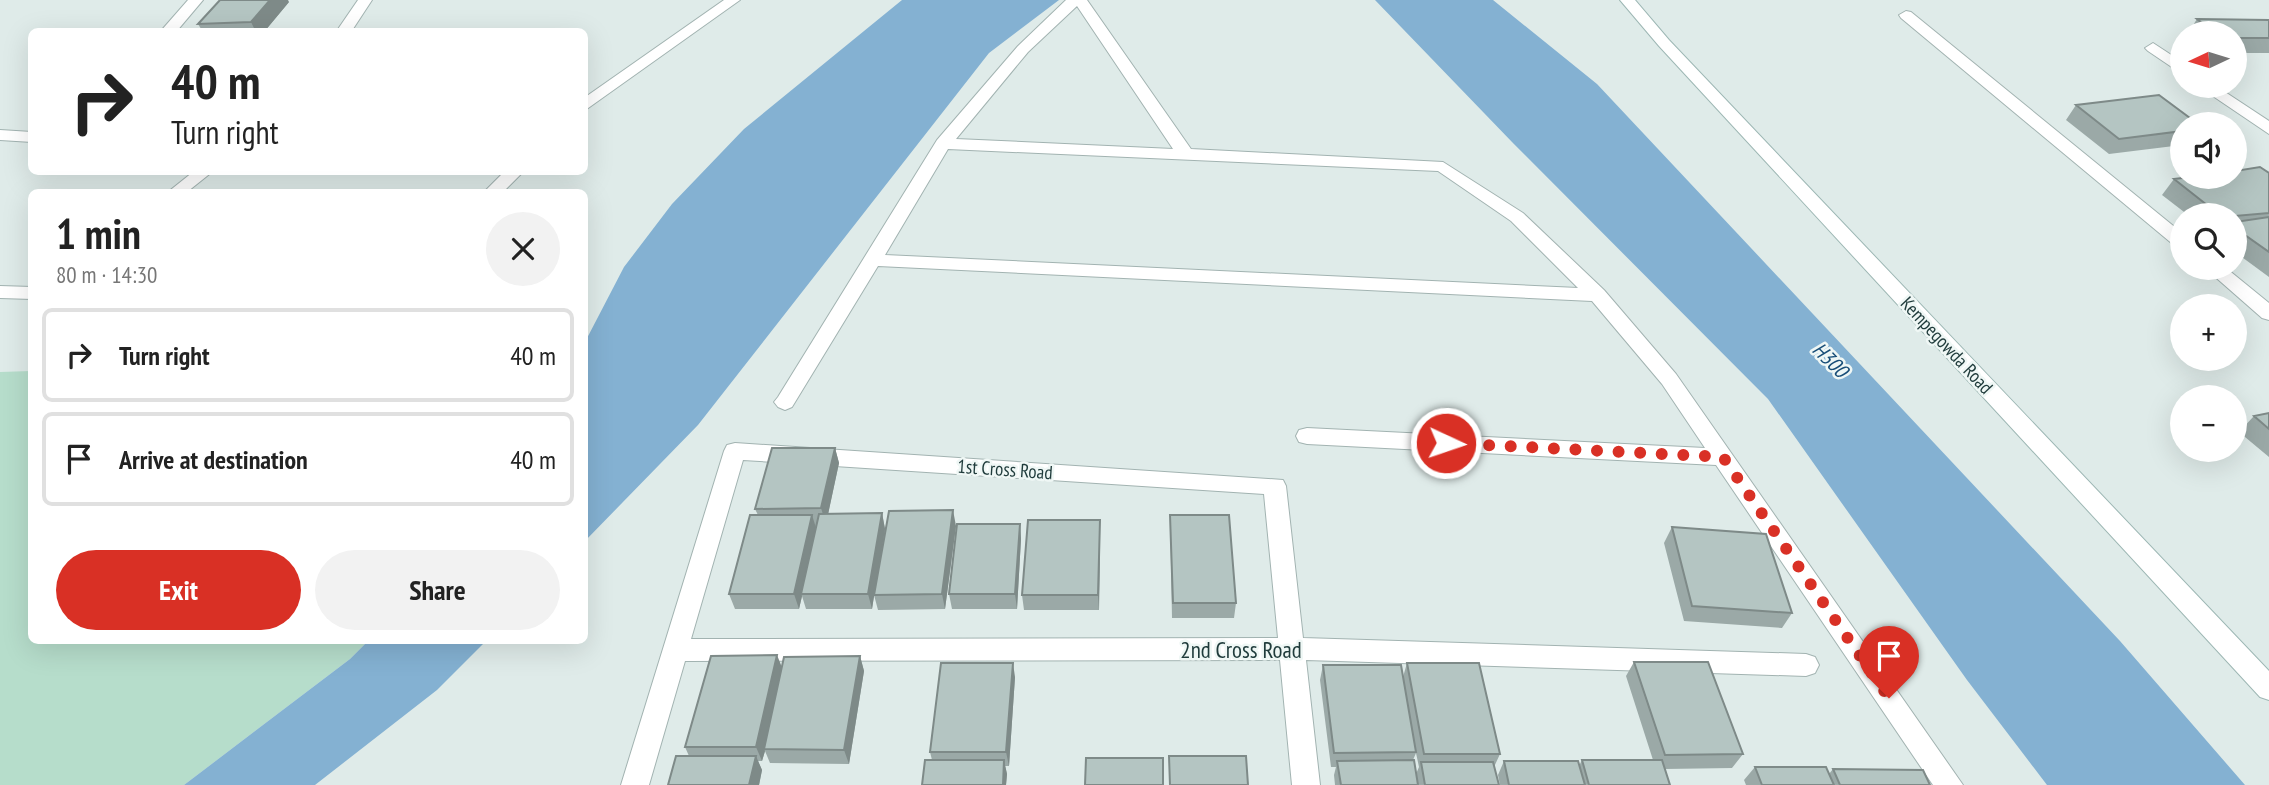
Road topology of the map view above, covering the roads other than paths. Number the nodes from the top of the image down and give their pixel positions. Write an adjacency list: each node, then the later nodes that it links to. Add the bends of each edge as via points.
1 (196, 0): 8 (street)
2 (365, 0): 9 (street)
3 (733, 0): 13 (street)
4 (1074, 0): 17 (street, via 1023,49)
5 (1080, 0): 18 (street)
6 (1628, 0): 36 (street, Kempegowda Road)
7 (1906, 15): 23 (street)
8 (171, 28)
9 (346, 28)
10 (2153, 48): 11 (street)
11 (2170, 60)
12 (2224, 98): 14 (street)
13 (588, 103)
14 (2269, 129)
15 (0, 135): 16 (street)
16 (28, 137)
17 (943, 144): 18 (street); 24 (street)
18 (1187, 156): 28 (street, via 1443,167 1517,217)
19 (199, 175): 21 (street)
20 (510, 175): 22 (street)
21 (181, 189)
22 (496, 189)
23 (2170, 232)
24 (872, 260): 28 (street); 30 (street)
25 (2229, 280): 29 (street)
26 (0, 292): 27 (street)
27 (28, 293)
28 (1597, 295): 32 (street, via 1669,379)
29 (2269, 313)
30 (785, 402)
31 (1307, 436): 32 (street)
32 (1723, 457): 39 (street)
33 (1290, 649): 34 (street, 2nd Cross Road); 34 (street, 1st Cross Road, via 1275,486 735,451); 35 (street, 2nd Cross Road); 38 (street)
34 (676, 650): 37 (street)
35 (1806, 665)
36 (2269, 689)
37 (635, 785)
38 (1306, 785)
39 (1949, 785)

